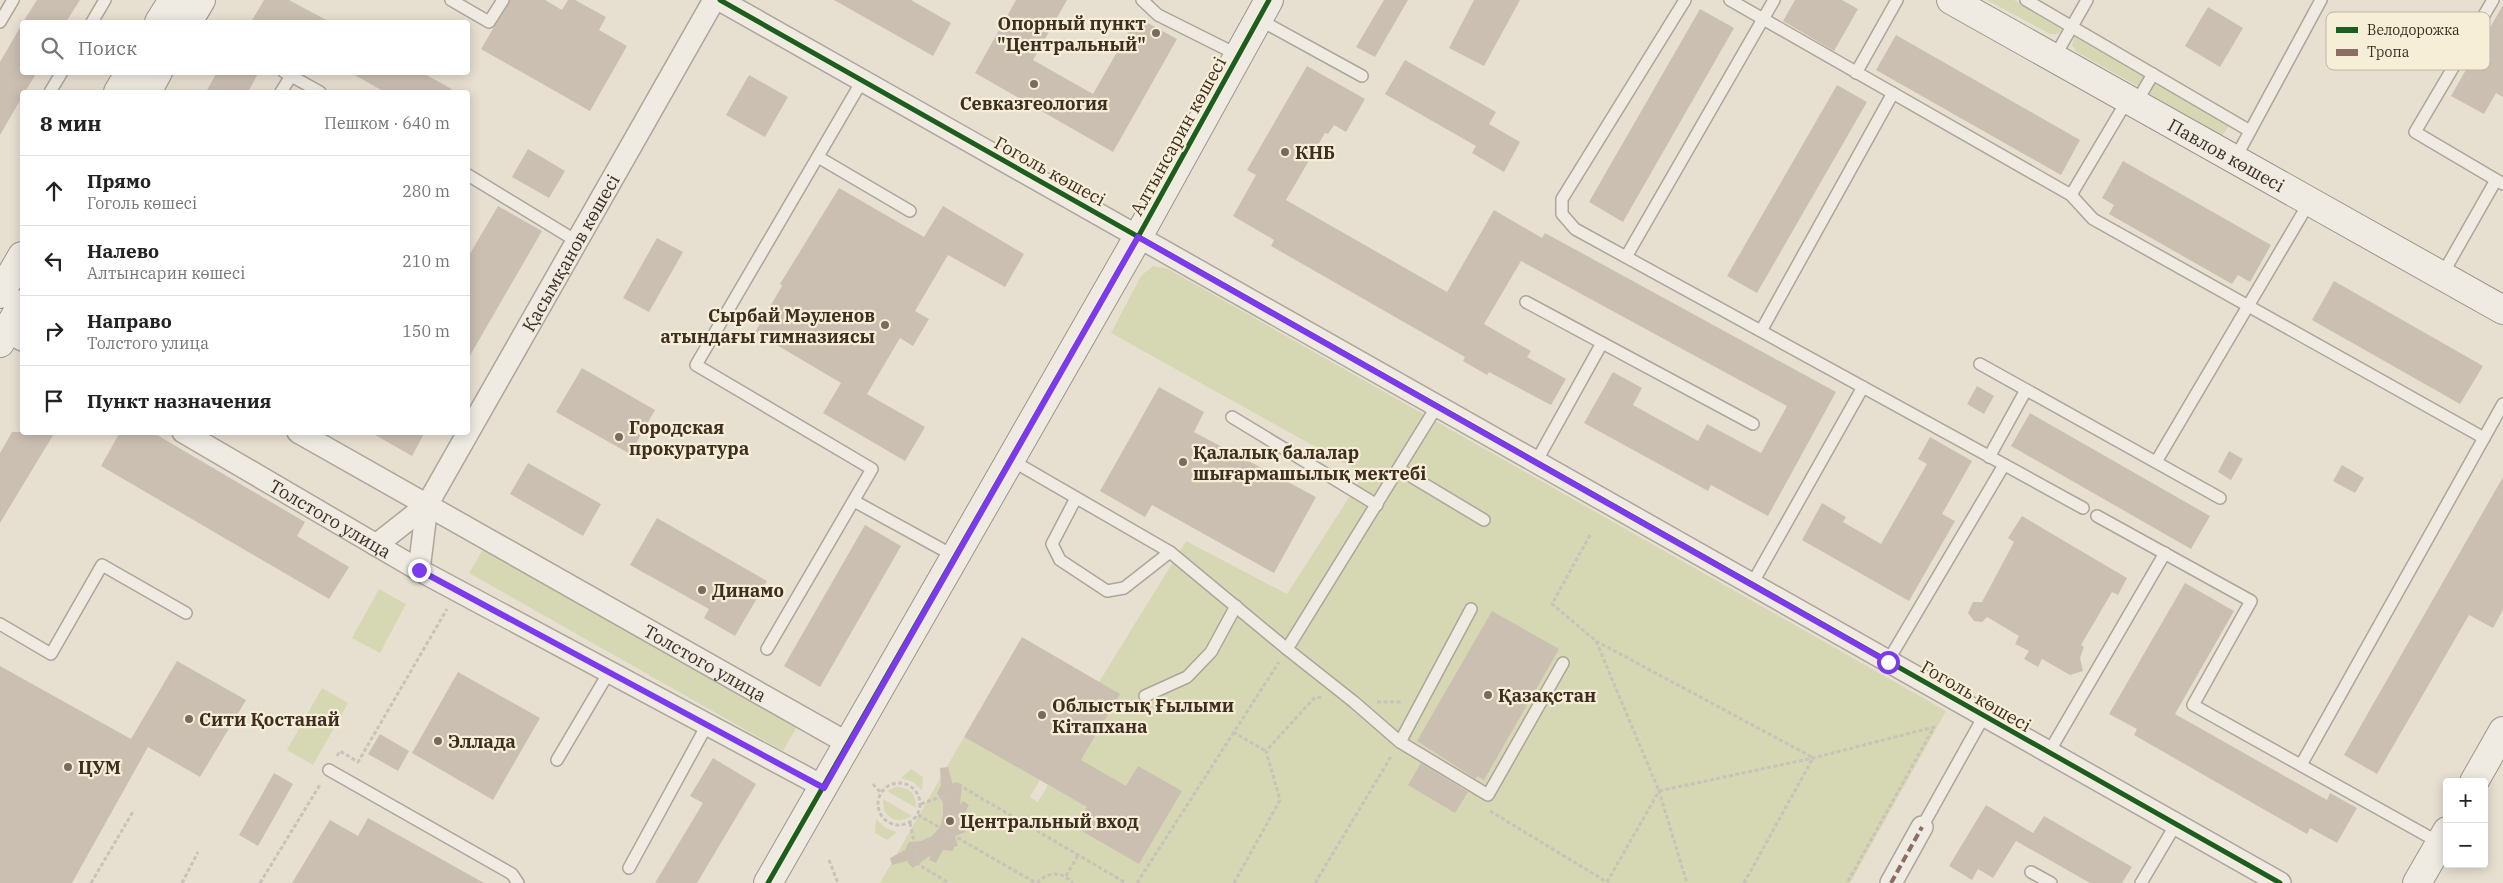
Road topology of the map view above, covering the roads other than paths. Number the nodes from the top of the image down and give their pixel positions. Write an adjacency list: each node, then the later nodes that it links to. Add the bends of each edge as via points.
1 (13, 0): 24 (lane)
2 (106, 0): 22 (lane)
3 (451, 0): 4 (lane, via 489,22)
4 (503, 0)
5 (714, 0): 54 (street, Қасымқанов көшесі)
6 (720, 0): 17 (street, Гоголь көшесі)
7 (1142, 0): 26 (lane, via 1158,14)
8 (1686, 0): 55 (lane, via 1562,199 1562,214 1575,229)
9 (1730, 0): 21 (lane)
10 (1774, 0): 21 (lane)
11 (1897, 0): 29 (lane)
12 (1951, 0): 27 (street, Павлов көшесі)
13 (2026, 0): 25 (lane)
14 (2087, 0): 25 (lane)
15 (2322, 0): 45 (lane)
16 (2494, 0): 19 (lane)
17 (748, 7): 37 (street, Гоголь көшесі)
18 (1263, 10): 26 (street, Алтынсарин көшесі); 36 (lane)
19 (2487, 12)
20 (189, 13): 23 (street)
21 (1763, 19): 29 (lane); 55 (lane)
22 (93, 20)
23 (166, 20)
24 (0, 22)
25 (2073, 26): 27 (lane); 30 (lane)
26 (1238, 55): 53 (street, Алтынсарин көшесі)
27 (2054, 58): 44 (street, Павлов көшесі)
28 (2452, 70): 49 (lane, via 2415,132)
29 (1856, 72): 43 (lane)
30 (2153, 74): 44 (lane); 45 (lane)
31 (60, 75): 38 (lane)
32 (128, 75): 39 (street)
33 (156, 75): 40 (street)
34 (288, 75): 41 (lane)
35 (290, 75): 42 (lane)
36 (1362, 76)
37 (862, 81): 46 (lane); 53 (street, Гоголь көшесі)
38 (51, 90)
39 (119, 90)
40 (148, 90)
41 (282, 90)
42 (316, 90)
43 (1893, 93): 50 (lane); 61 (lane)
44 (2132, 101): 47 (street, Павлов көшесі); 50 (lane)
45 (2250, 130): 47 (lane)
46 (818, 157): 52 (lane); 84 (lane, via 696,365 872,469)
47 (2235, 159): 51 (street, Павлов көшесі)
48 (470, 177): 54 (lane)
49 (2499, 182): 56 (lane)
50 (2071, 195): 58 (lane, via 2092,219)
51 (2310, 201): 56 (street, Павлов көшесі); 58 (lane)
52 (910, 212)
53 (1138, 237): 68 (street, Гоголь көшесі); 77 (street, Алтынсарин көшесі)
54 (578, 242): 71 (street, Қасымқанов көшесі)
55 (1626, 257): 61 (lane)
56 (2442, 275): 60 (street, Павлов көшесі)
57 (1526, 302): 63 (lane)
58 (2248, 306): 75 (lane); 79 (lane)
59 (20, 308): 62 (street)
60 (2503, 310)
61 (1761, 331): 65 (lane)
62 (7, 335)
63 (1602, 343): 70 (lane); 78 (lane)
64 (1980, 364): 66 (lane)
65 (1863, 388): 76 (lane); 95 (lane)
66 (2026, 390): 76 (lane); 79 (lane)
67 (2503, 404): 75 (lane)
68 (1437, 406): 78 (street, Гоголь көшесі); 81 (lane)
69 (1232, 417): 86 (lane)
70 (1753, 424)
71 (470, 430)
72 (187, 435): 90 (street, Толстого улица)
73 (303, 435): 85 (street, Толстого улица)
74 (467, 435): 85 (street, Қасымқанов көшесі)
75 (2484, 438): 113 (lane)
76 (1989, 457): 80 (lane)
77 (1011, 460): 82 (lane); 93 (street, Алтынсарин көшесі)
78 (1536, 462): 95 (street, Гоголь көшесі)
79 (2156, 462): 83 (lane)
80 (2004, 465): 87 (lane); 102 (lane)
81 (1399, 469): 86 (lane); 89 (lane)
82 (1076, 498): 91 (lane); 91 (lane, via 1052,544 1060,560 1107,590 1124,588)
83 (2220, 498)
84 (854, 500): 93 (lane); 101 (lane)
85 (427, 505): 90 (street, Қасымқанов көшесі); 94 (street, Қасымқанов көшесі); 110 (street, Толстого улица)
86 (1377, 505): 100 (lane)
87 (2083, 508)
88 (2097, 516): 92 (lane)
89 (1484, 520)
90 (376, 545): 94 (street, Толстого улица)
91 (1170, 552): 96 (lane)
92 (2165, 553): 111 (lane); 113 (lane, via 2251,601 2193,705)
93 (956, 556): 110 (street, Алтынсарин көшесі)
94 (419, 570): 104 (street, Толстого улица)
95 (1752, 584): 102 (street, Гоголь көшесі)
96 (1236, 606): 100 (lane); 105 (lane, via 1211,652 1187,677)
97 (1471, 609): 109 (lane)
98 (186, 613): 99 (lane, via 102,565 51,654)
99 (0, 624)
100 (1287, 648): 109 (lane)
101 (767, 649)
102 (1888, 662): 106 (street, Гоголь көшесі)
103 (1563, 663): 109 (lane, via 1488,795)
104 (609, 672): 107 (street, Толстого улица); 112 (lane)
105 (1145, 696)
106 (1984, 716): 111 (street, Гоголь көшесі); 118 (lane)
107 (707, 725): 116 (street, Толстого улица); 120 (lane)
108 (2503, 731): 115 (street)
109 (1400, 742)
110 (849, 744): 116 (street, Алтынсарин көшесі)
111 (2049, 752): 117 (street, Гоголь көшесі)
112 (557, 760)
113 (2301, 764): 119 (lane)
114 (329, 770): 122 (lane, via 512,874)
115 (2476, 778)
116 (824, 788): 123 (street, Алтынсарин көшесі)
117 (2176, 824): 126 (lane); 127 (street, Гоголь көшесі)
118 (1922, 827): 124 (street)
119 (2443, 837): 128 (street)
120 (628, 868)
121 (2031, 872): 125 (lane)
122 (518, 883)
123 (768, 883)
124 (1891, 883)
125 (2052, 883)
126 (2141, 883)
127 (2280, 883)
128 (2417, 883)

